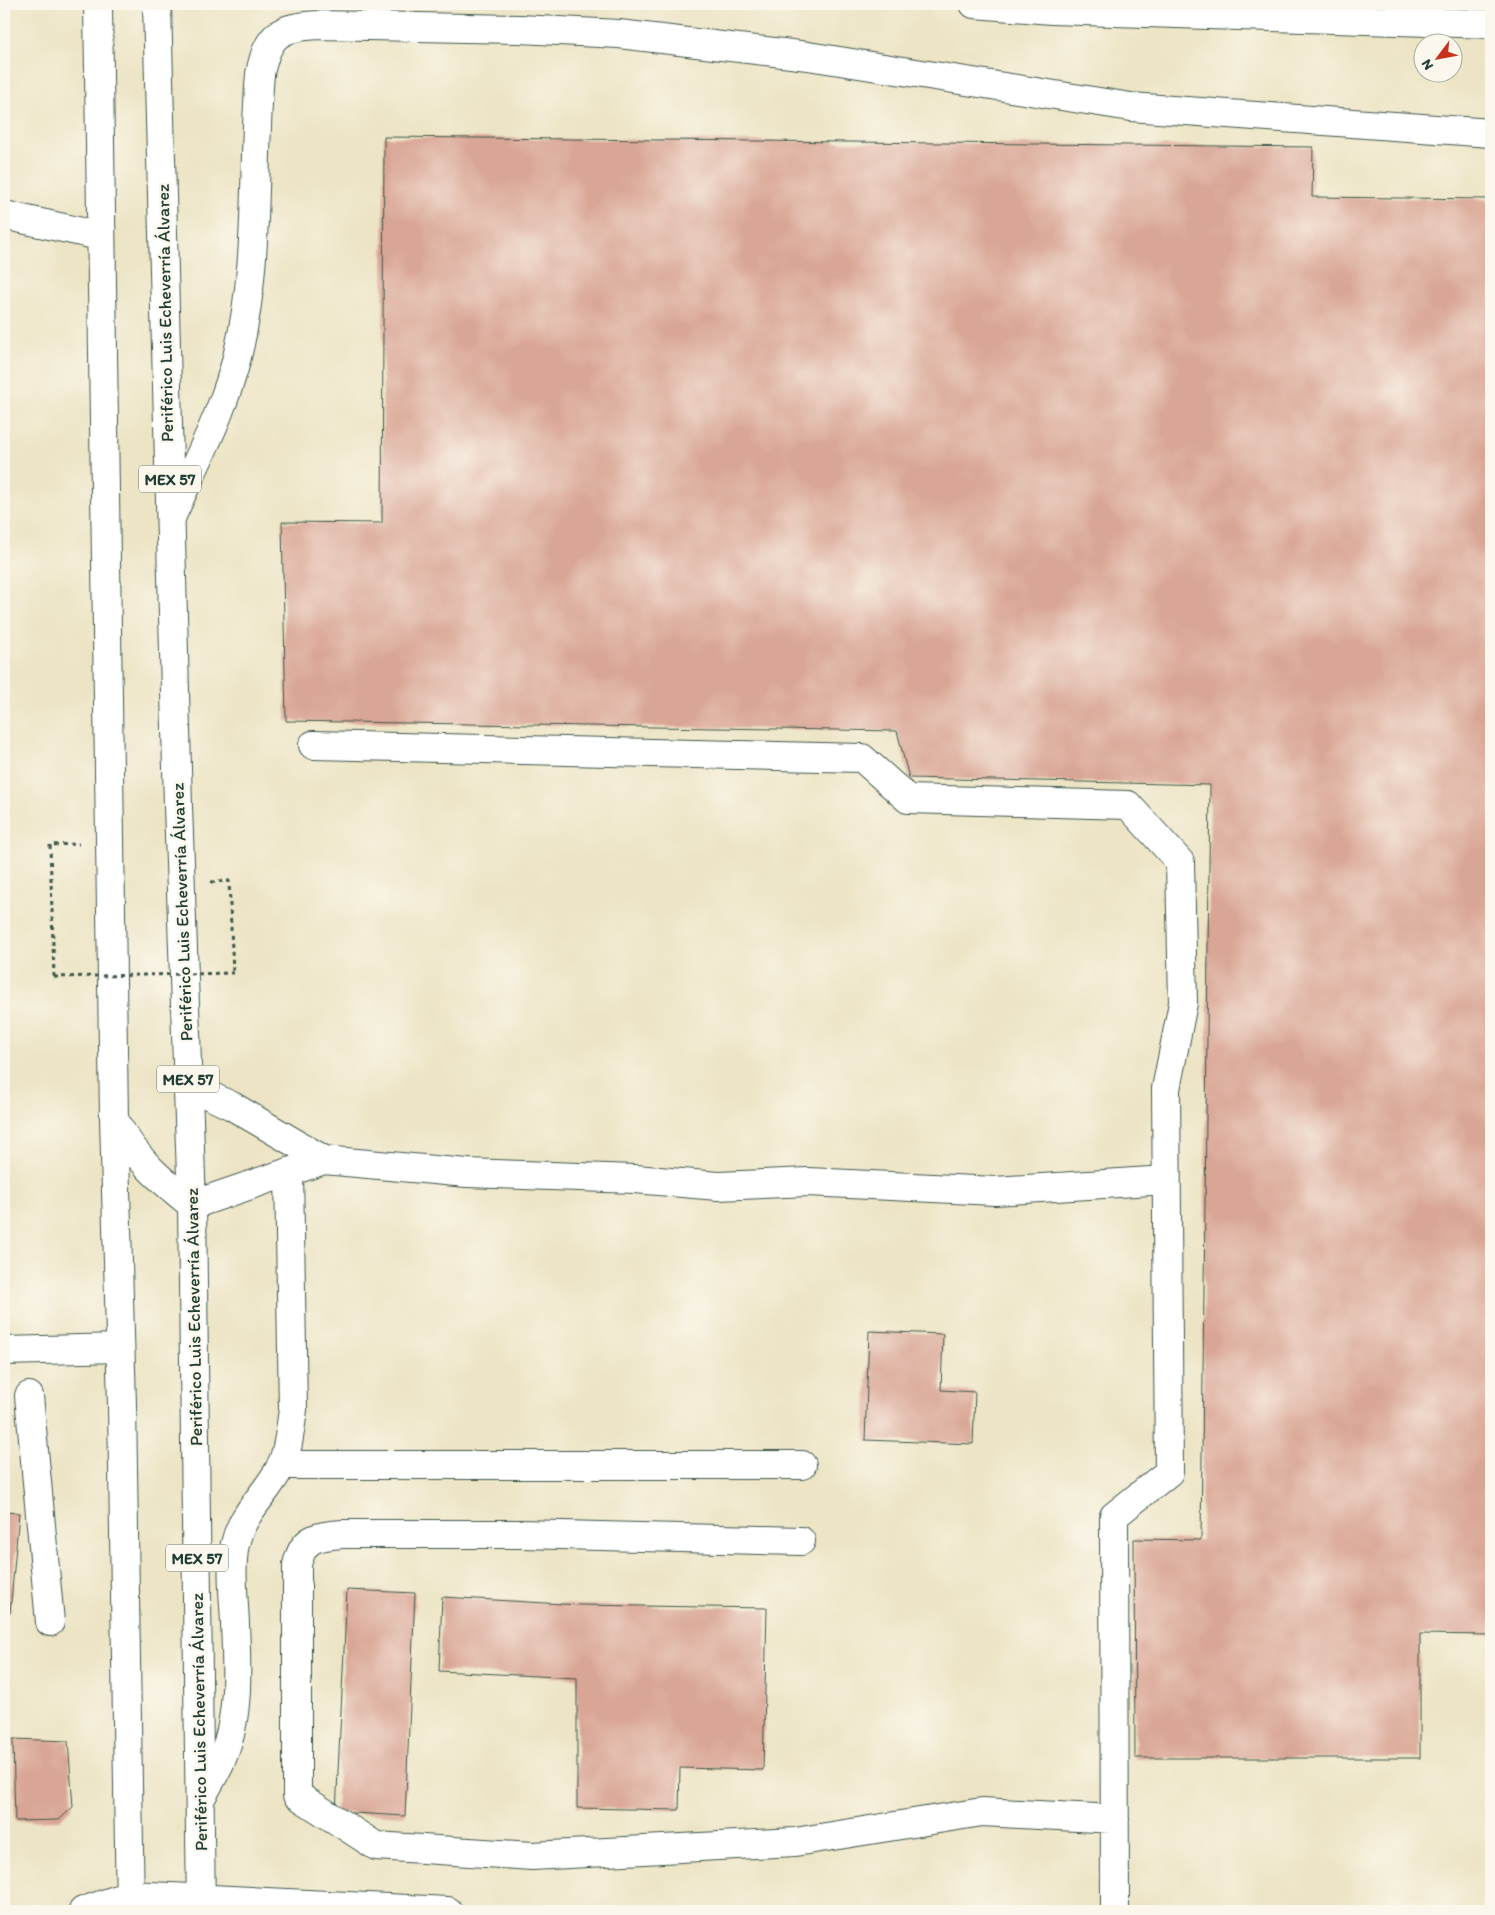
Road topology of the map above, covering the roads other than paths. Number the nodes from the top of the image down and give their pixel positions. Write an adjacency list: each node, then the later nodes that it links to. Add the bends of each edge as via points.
1 (98, 4): 8 (main road)
2 (157, 4): 9 (main road, Periférico Luis Echeverría Álvarez / MEX 57)
3 (974, 4): 4 (main road, via 1052,10)
4 (1173, 9): 5 (main road)
5 (1491, 24)
6 (1491, 133): 9 (main road, via 1131,107 808,56 619,34 299,26 282,31 270,41 264,53 260,74 254,230 238,353 225,394)
7 (4, 215): 8 (main road)
8 (100, 236): 12 (main road)
9 (170, 518): 11 (main road, Periférico Luis Echeverría Álvarez / MEX 57)
10 (312, 745): 15 (main road, via 862,758 908,799 1128,805 1180,862 1183,1002 1166,1089)
11 (188, 1086): 13 (main road, via 232,1106); 16 (main road, Periférico Luis Echeverría Álvarez / MEX 57)
12 (114, 1120): 16 (main road, via 142,1162); 17 (main road)
13 (324, 1160): 14 (main road); 15 (main road, via 467,1173 635,1179 718,1186 808,1182 995,1191)
14 (289, 1172): 16 (main road); 20 (main road, via 293,1410)
15 (1166, 1180): 25 (main road, via 1169,1472 1114,1516)
16 (192, 1205): 24 (main road, Periférico Luis Echeverría Álvarez / MEX 57)
17 (120, 1348): 18 (main road); 26 (main road)
18 (4, 1351)
19 (29, 1396): 23 (main road)
20 (281, 1465): 21 (main road); 24 (main road, via 245,1516 237,1538 235,1700 231,1732)
21 (802, 1465)
22 (801, 1541): 25 (main road, via 521,1534 343,1534 309,1541 300,1551 296,1575 297,1795 376,1846 532,1856 795,1842 982,1812)
23 (50, 1622)
24 (200, 1800): 27 (main road, Periférico Luis Echeverría Álvarez / MEX 57)
25 (1115, 1819): 30 (main road)
26 (130, 1903): 27 (main road); 28 (main road)
27 (201, 1905): 29 (main road)
28 (83, 1911)
29 (448, 1911)
30 (1115, 1911)

